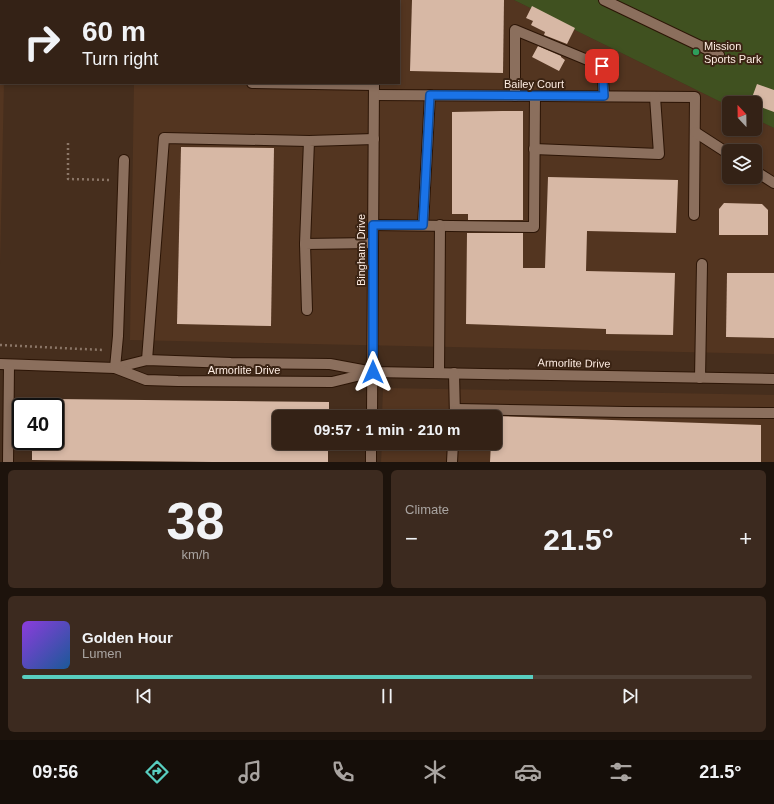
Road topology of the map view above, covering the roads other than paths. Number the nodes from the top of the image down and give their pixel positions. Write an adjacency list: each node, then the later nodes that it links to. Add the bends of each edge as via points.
1 (604, 0): 2 (street)
2 (719, 55)
3 (276, 84): 4 (street, Bailey Court)
4 (374, 88): 5 (street, Bailey Court); 11 (street, Bingham Drive)
5 (430, 95): 6 (street, Bailey Court); 20 (street)
6 (515, 96): 7 (street, Bailey Court); 8 (street, via 515,30 602,66)
7 (535, 96): 8 (street, Bailey Court); 13 (street)
8 (604, 96): 9 (street, Bailey Court)
9 (655, 96): 10 (street, Bailey Court, via 695,97); 13 (street, via 658,154)
10 (694, 132): 14 (street); 18 (street)
11 (374, 139): 12 (street); 19 (street, Bingham Drive)
12 (309, 141): 23 (street); 26 (street, via 164,138)
13 (534, 149): 21 (street, via 534,227)
14 (722, 150)
15 (124, 160): 28 (street)
16 (762, 175): 17 (street)
17 (774, 183)
18 (694, 215)
19 (373, 225): 20 (street); 22 (street, Bingham Drive)
20 (423, 225): 21 (street)
21 (440, 226): 30 (street)
22 (373, 243): 23 (street); 29 (street, Bingham Drive)
23 (305, 244): 25 (street)
24 (702, 264): 32 (street)
25 (307, 310)
26 (147, 360): 28 (street, Armorlite Drive); 29 (street, Armorlite Drive, via 330,364)
27 (4, 364): 28 (street, Armorlite Drive); 40 (street)
28 (115, 368): 29 (street, Armorlite Drive, via 146,380 178,381 332,382)
29 (373, 372): 30 (street, Armorlite Drive); 34 (street, Bingham Drive)
30 (439, 373): 31 (street, Armorlite Drive)
31 (454, 373): 32 (street, Armorlite Drive); 35 (street)
32 (700, 378): 33 (street, Armorlite Drive)
33 (774, 379)
34 (372, 410)
35 (455, 410)
36 (502, 413): 37 (street)
37 (774, 413)
38 (371, 450): 41 (street)
39 (453, 450): 42 (street)
40 (8, 462)
41 (371, 462)
42 (452, 462)

